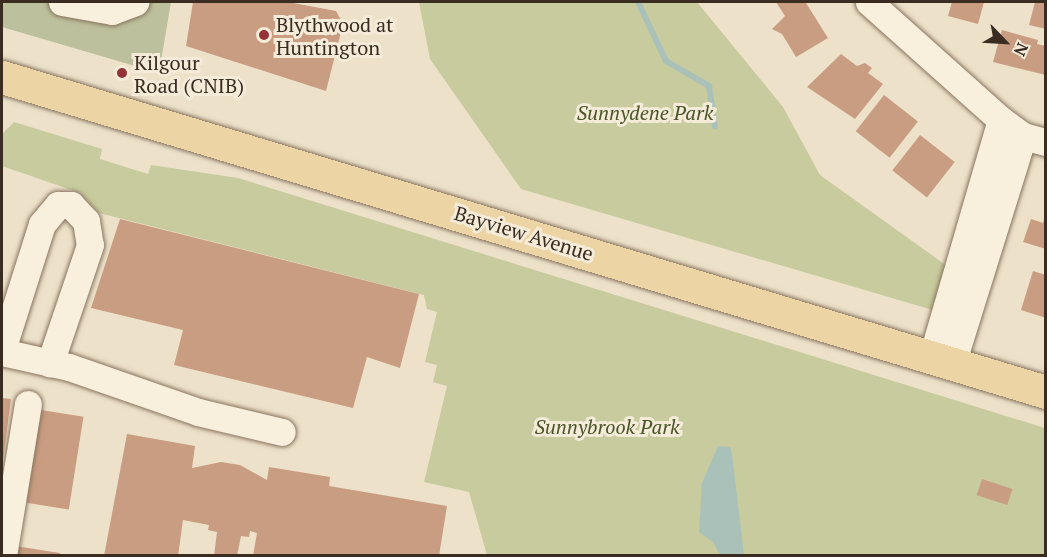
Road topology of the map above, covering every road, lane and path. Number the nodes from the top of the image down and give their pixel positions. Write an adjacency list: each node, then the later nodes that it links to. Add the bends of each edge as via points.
1 (62, 2): 2 (street, via 112,11)
2 (135, 2)
3 (869, 2): 5 (street)
4 (2, 77): 9 (main road, Bayview Avenue)
5 (1001, 120): 6 (street); 7 (street)
6 (1034, 139): 7 (street)
7 (973, 254): 9 (street)
8 (2, 351): 10 (street); 10 (street, via 42,224 58,205 71,205 86,221 90,245)
9 (942, 361): 11 (main road, Bayview Avenue)
10 (50, 363): 13 (street, via 198,412)
11 (1046, 392)
12 (28, 404): 14 (street)
13 (282, 432)
14 (3, 555)

